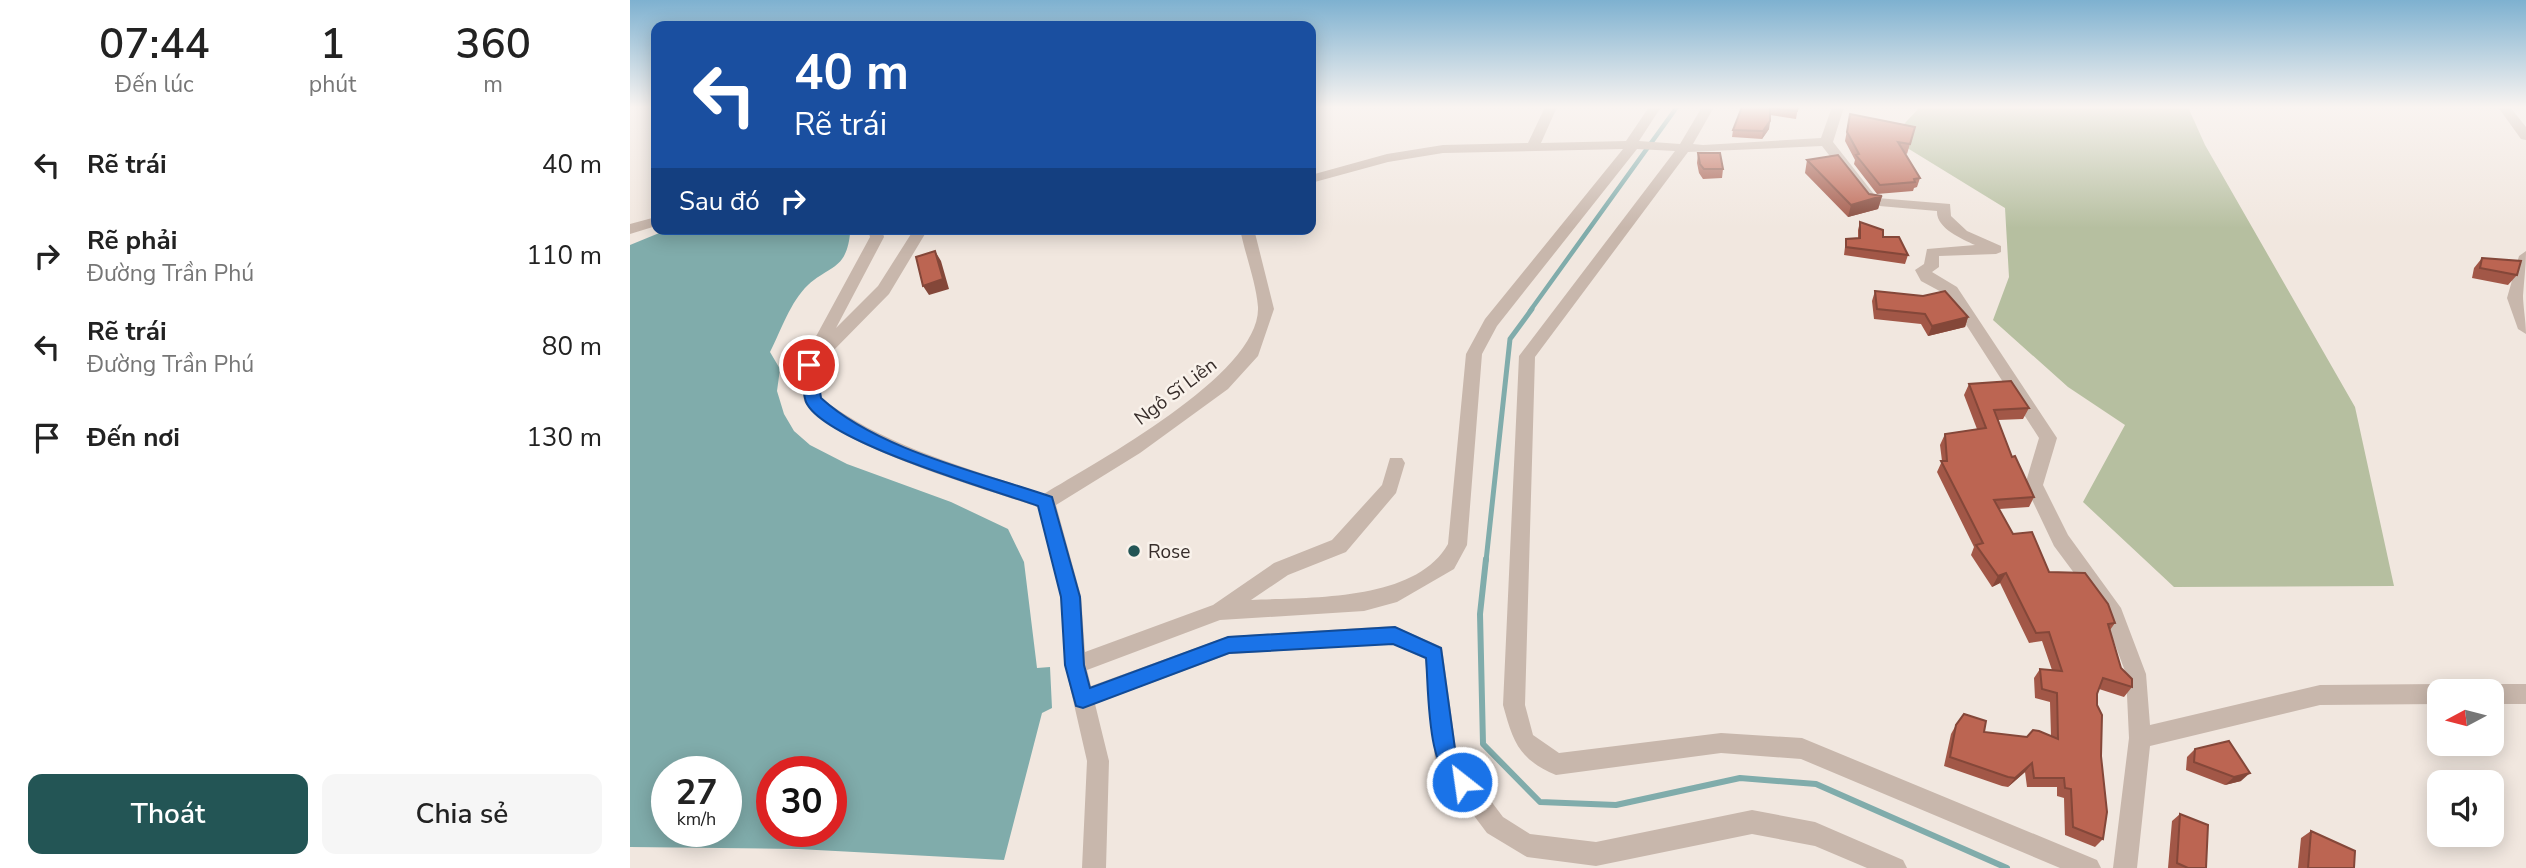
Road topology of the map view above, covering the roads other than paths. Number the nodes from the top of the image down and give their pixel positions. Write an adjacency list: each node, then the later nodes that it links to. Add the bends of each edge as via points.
1 (1680, 147): 25 (street, via 1527,356 1514,705 1524,741 1556,764 1721,743 1802,749)
2 (1504, 148): 5 (street, via 1419,152)
3 (1633, 148): 16 (street, via 1491,323 1474,354 1457,545 1447,564 1397,594 1364,602)
4 (1829, 148): 22 (street, via 1873,202 1945,207 1944,217 1962,234 1996,249 1932,252 1931,267 1923,270 1926,277 1952,291 2048,438 2034,485 2061,540 2111,608 2136,674)
5 (1316, 178)
6 (651, 223): 7 (street)
7 (630, 229)
8 (876, 235): 13 (street)
9 (917, 235): 13 (street, via 884,290)
10 (1248, 235): 15 (street, Ngô Sĩ Liên, via 1266,309 1252,352 1222,385)
11 (2526, 257): 12 (street, via 2515,298)
12 (2526, 328)
13 (809, 365): 15 (street, via 813,401 835,420 877,443)
14 (1396, 463): 16 (street, via 1390,488 1339,546 1281,569)
15 (1046, 502): 17 (street, via 1070,597)
16 (1220, 611): 17 (street)
17 (1075, 665): 21 (street)
18 (2427, 694): 22 (street, via 2320,695)
19 (2504, 694): 20 (street)
20 (2526, 694)
21 (1083, 699): 23 (street, via 1098,761); 24 (street, via 1228,645 1395,635 1435,653 1446,760 1495,825 1527,845 1596,854 1752,822 1815,834)
22 (2140, 738): 26 (street)
23 (1094, 868)
24 (1895, 868)
25 (2090, 868)
26 (2125, 868)

